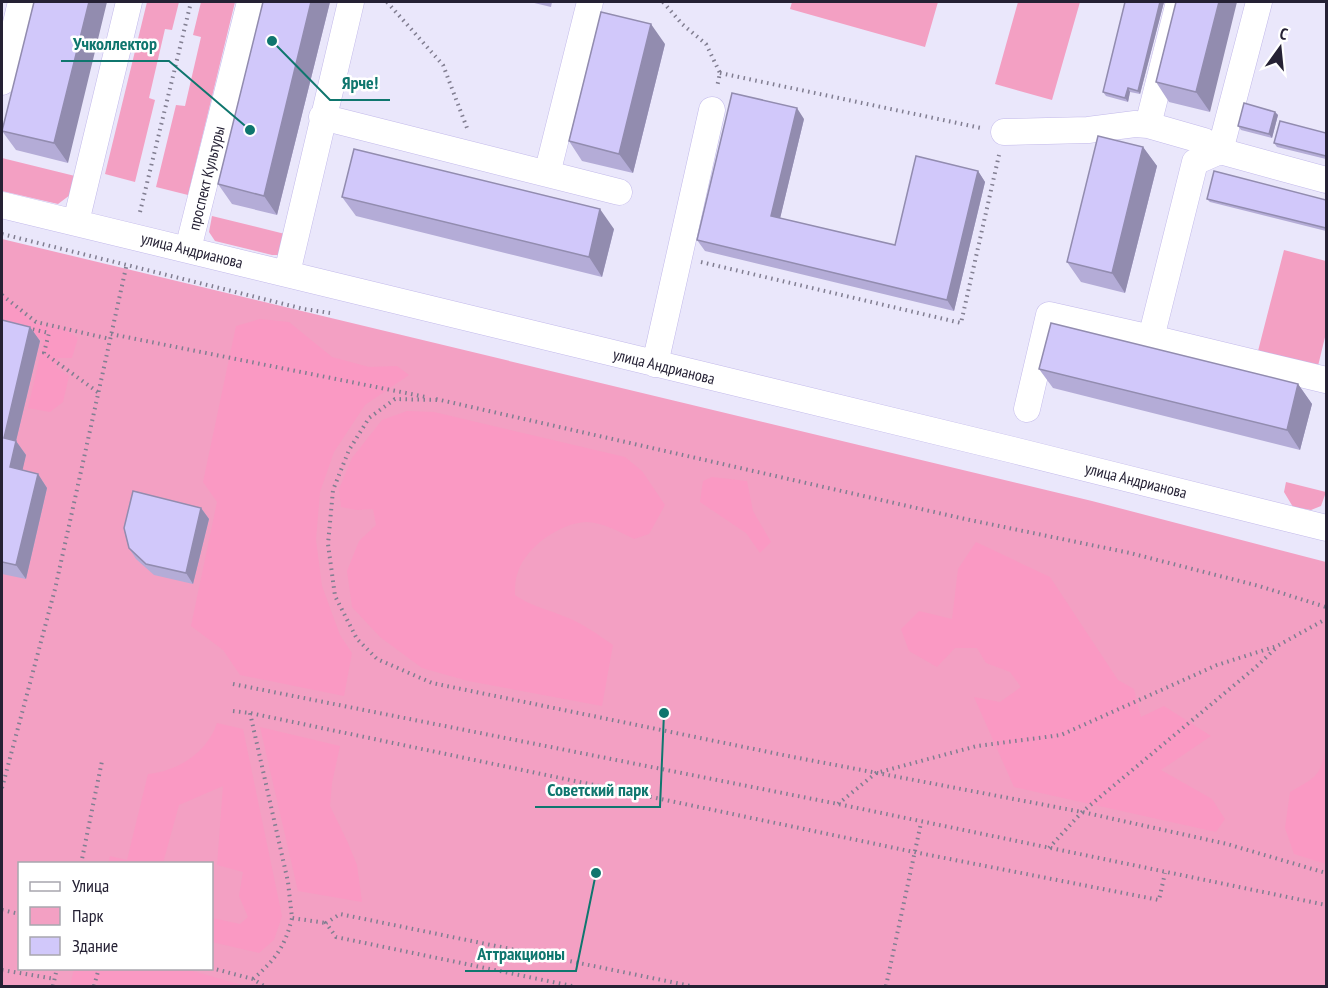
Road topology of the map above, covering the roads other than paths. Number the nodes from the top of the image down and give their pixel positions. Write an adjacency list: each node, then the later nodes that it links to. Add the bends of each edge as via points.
1 (21, 2): 8 (street)
2 (129, 2): 19 (street)
3 (250, 2): 20 (street, проспект Культуры)
4 (351, 2): 11 (street)
5 (590, 2): 15 (street)
6 (1179, 2): 12 (street)
7 (1258, 2): 14 (street)
8 (6, 40): 9 (street)
9 (2, 82)
10 (712, 110): 23 (street)
11 (322, 117): 15 (street); 21 (street)
12 (1148, 125): 13 (street); 14 (street, via 1204,141)
13 (1004, 132)
14 (1220, 151): 16 (street); 22 (street, via 1196,162)
15 (547, 174): 17 (street)
16 (1326, 180)
17 (619, 192)
18 (2, 205): 19 (street, улица Андрианова)
19 (76, 222): 20 (street, улица Андрианова)
20 (188, 249): 21 (street, улица Андрианова)
21 (287, 273): 23 (street, улица Андрианова)
22 (1151, 338): 24 (street); 25 (street, via 1050,315)
23 (655, 364): 26 (street, улица Андрианова)
24 (1326, 380)
25 (1027, 409)
26 (1326, 528)

